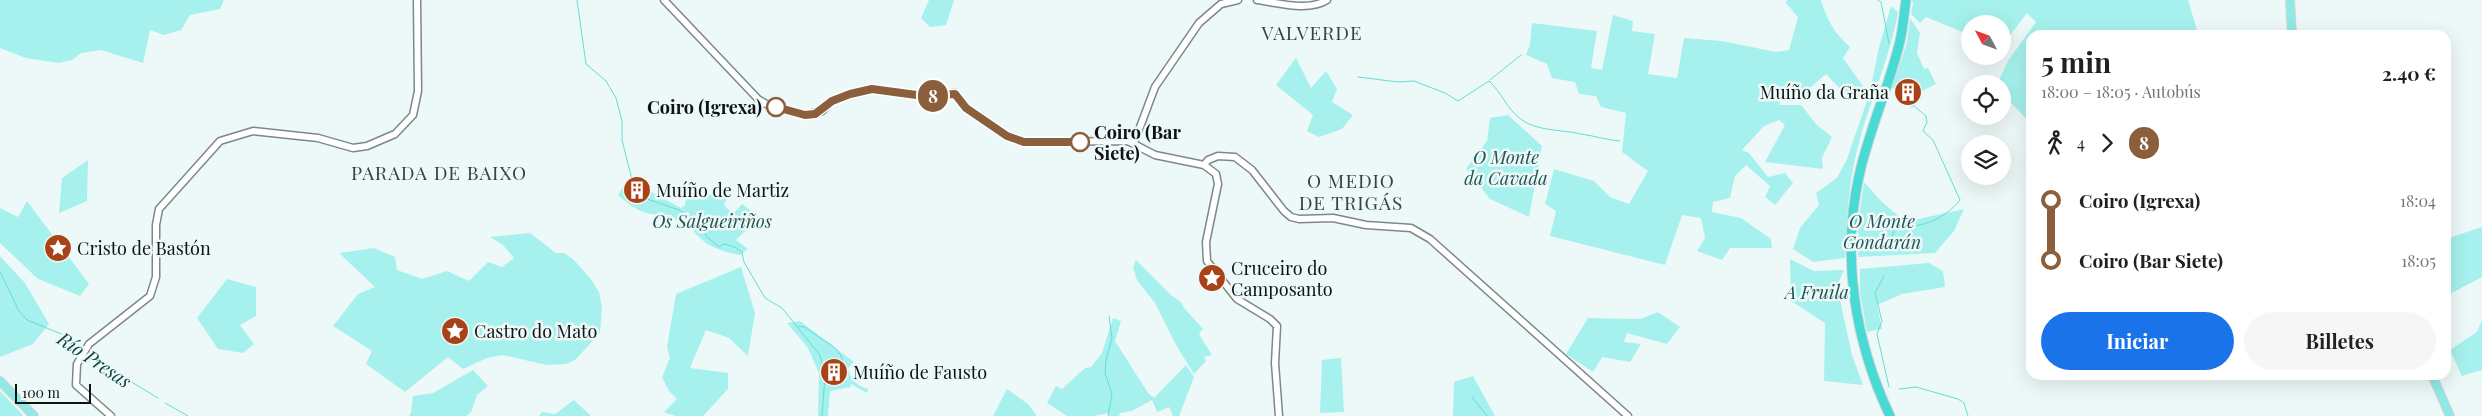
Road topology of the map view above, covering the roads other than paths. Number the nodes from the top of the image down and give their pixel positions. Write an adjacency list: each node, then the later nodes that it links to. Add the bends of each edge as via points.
1 (417, 0): 14 (street, via 418,91 413,115 395,134 367,146 353,148 318,138 253,131 220,141 159,209 156,277 150,296 89,344 76,364 76,385)
2 (664, 0): 9 (street, via 758,99 789,111 815,114 832,101 872,89 924,96 955,94 966,108 1007,136 1024,142)
3 (1238, 0): 9 (street, via 1221,4 1200,23 1155,88)
4 (1257, 0): 5 (street, via 1302,6)
5 (1327, 0)
6 (1906, 0): 17 (highway, via 1900,41 1859,177 1852,229 1852,278 1858,323 1870,369)
7 (2290, 0): 8 (main road)
8 (2292, 30)
9 (1134, 142): 10 (street, via 1155,155)
10 (1204, 164): 15 (street, via 1216,174 1218,184 1206,242 1207,261 1237,299 1278,326 1275,364); 16 (street, via 1218,156 1235,157 1252,170 1284,211 1299,219 1333,218 1366,225 1411,228 1430,239)
11 (2434, 380): 18 (main road)
12 (0, 381): 13 (main road)
13 (34, 416)
14 (111, 416)
15 (1279, 416)
16 (1628, 416)
17 (1890, 416)
18 (2450, 416)

